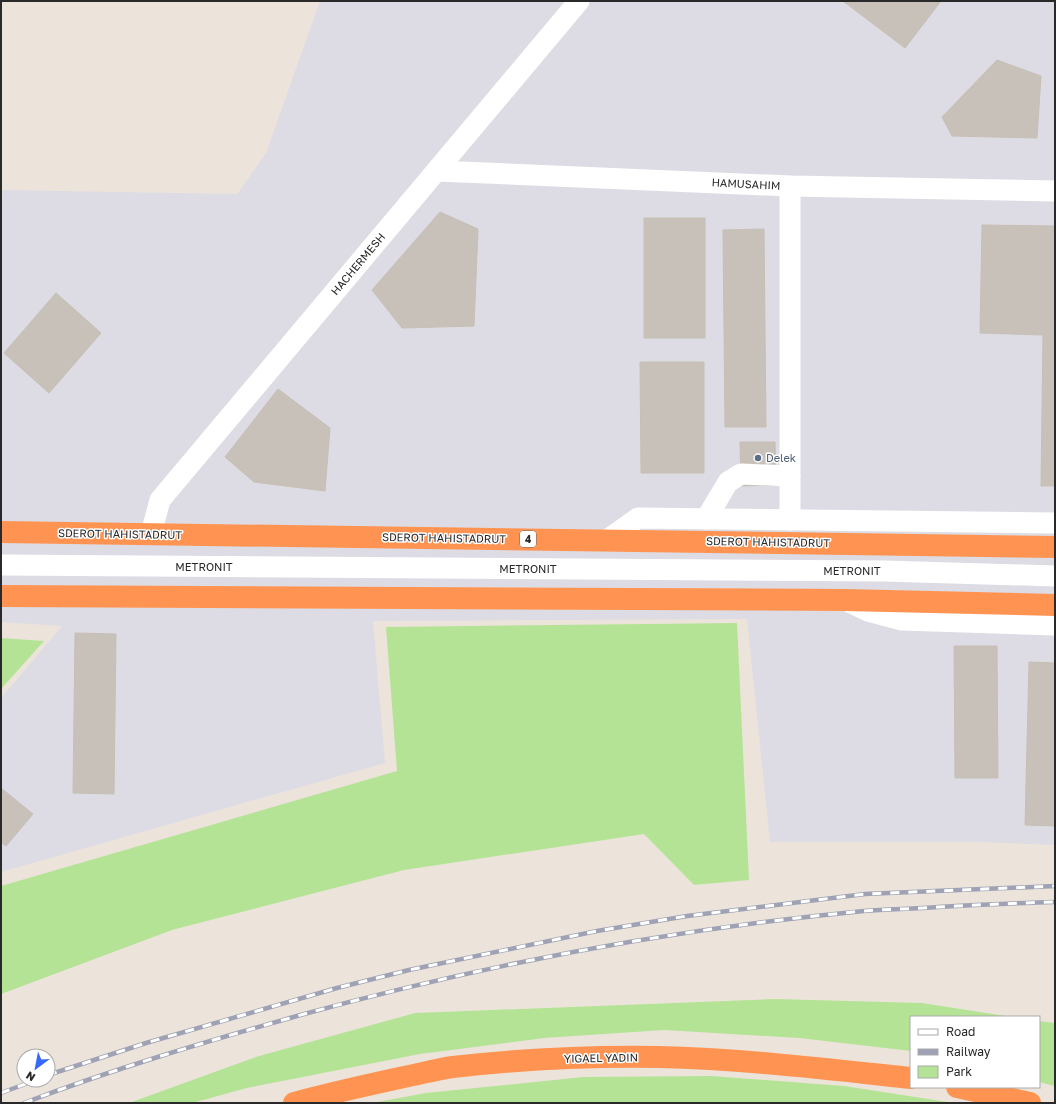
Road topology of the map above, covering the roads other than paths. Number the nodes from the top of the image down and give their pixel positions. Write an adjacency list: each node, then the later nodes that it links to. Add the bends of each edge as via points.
1 (579, 1): 2 (street, HACHERMESH)
2 (436, 171): 3 (street, HAMUSAHIM); 11 (street, HACHERMESH, via 160,500)
3 (790, 186): 4 (street, HAMUSAHIM); 5 (street)
4 (1055, 191)
5 (790, 476): 6 (street, via 741,474 728,482); 7 (street)
6 (706, 519): 7 (street); 12 (street, via 638,518)
7 (790, 520): 8 (street)
8 (854, 520): 9 (street); 13 (street)
9 (1055, 523)
10 (1, 532): 11 (highway, SDEROT HAHISTADRUT / 4)
11 (151, 534): 12 (highway, SDEROT HAHISTADRUT / 4)
12 (607, 540): 13 (highway, SDEROT HAHISTADRUT / 4)
13 (891, 544): 14 (highway, SDEROT HAHISTADRUT / 4)
14 (1055, 547)
15 (1, 565): 16 (street, METRONIT, via 869,571)
16 (1055, 576)
17 (1, 596): 18 (highway)
18 (845, 600): 19 (highway); 20 (street, via 868,611 902,620)
19 (1055, 605)
20 (1055, 625)
21 (910, 1078): 23 (highway, YIGAEL YADIN, via 727,1061 602,1057 529,1060 452,1068)
22 (962, 1088): 24 (highway)
23 (294, 1103)
24 (1030, 1103)

